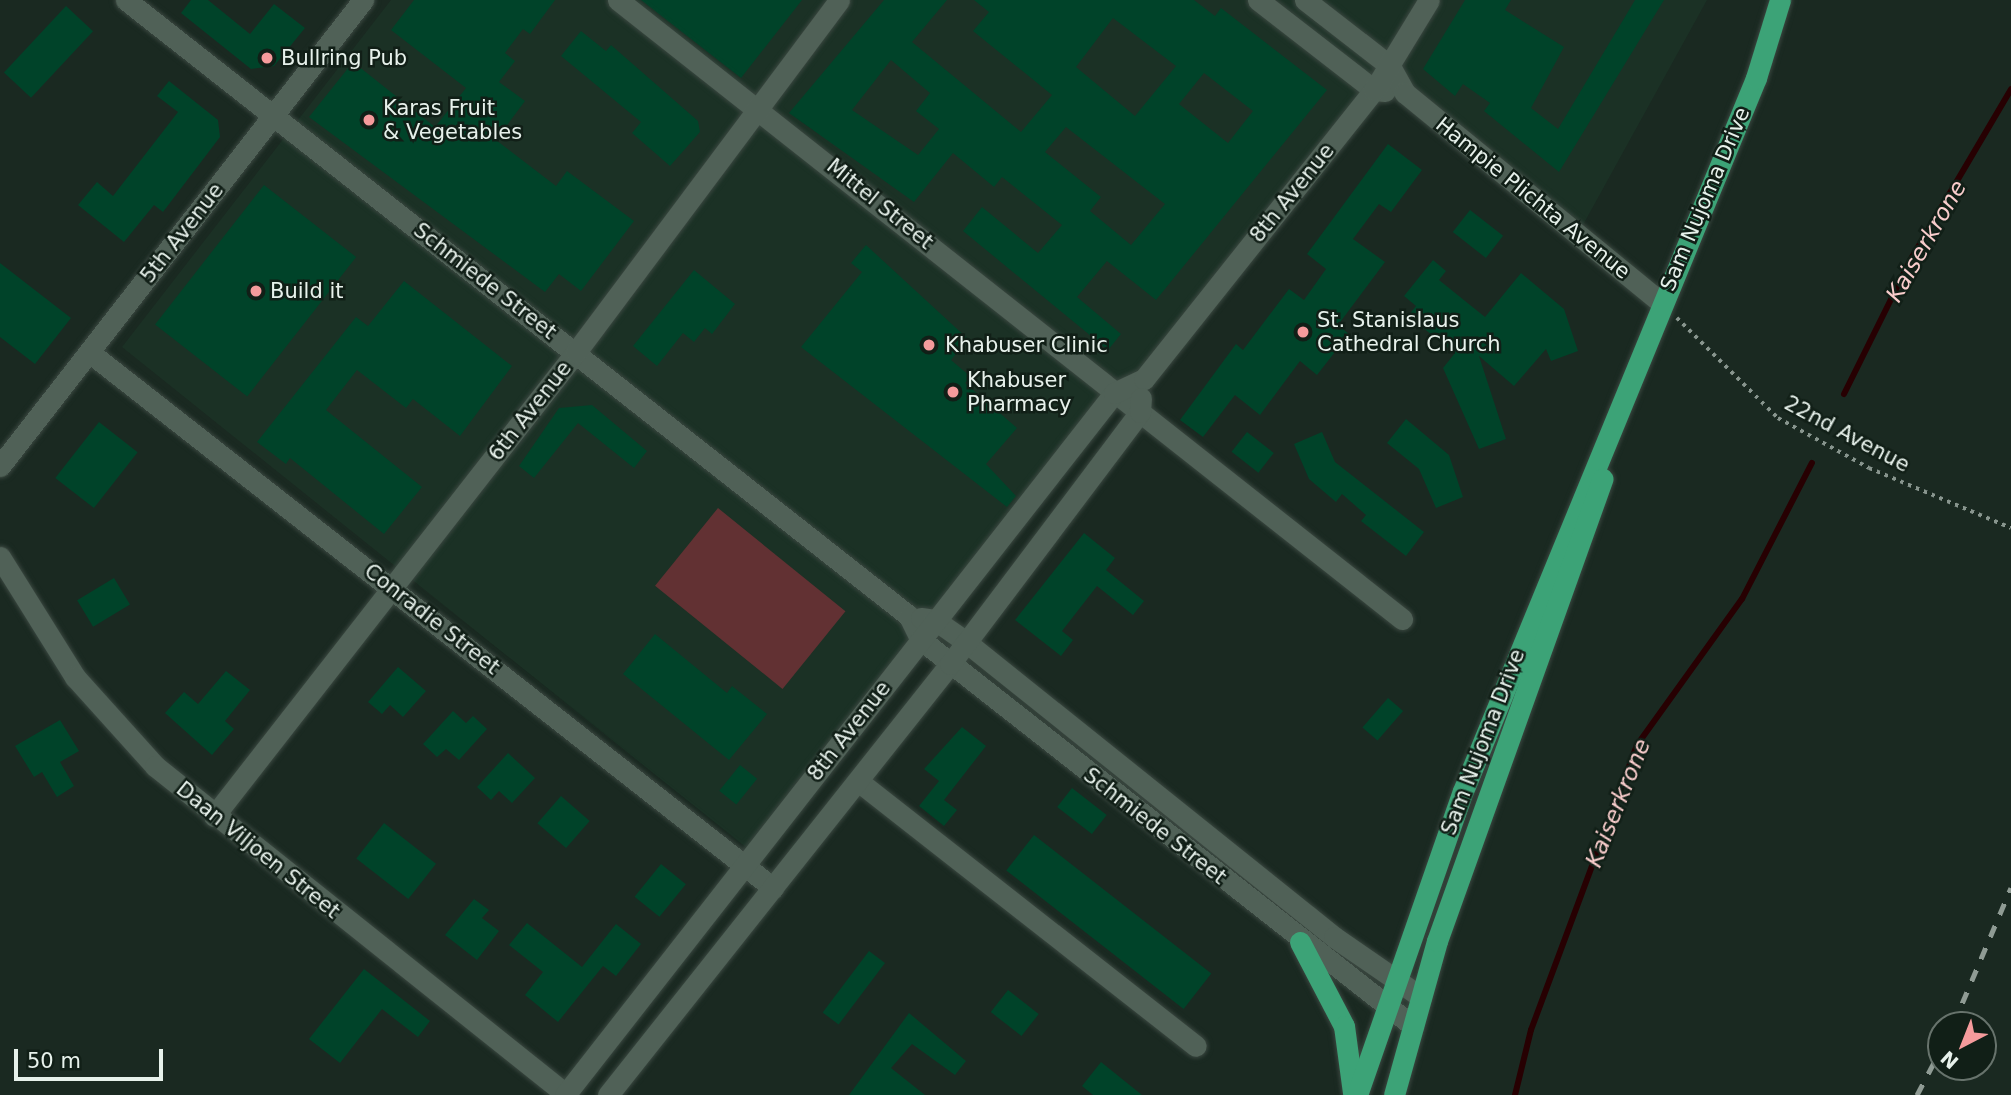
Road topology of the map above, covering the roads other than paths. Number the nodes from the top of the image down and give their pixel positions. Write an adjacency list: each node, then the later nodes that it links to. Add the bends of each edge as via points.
1 (126, 0): 13 (street, Schmiede Street)
2 (363, 0): 13 (street, 5th Avenue)
3 (618, 0): 12 (street, Mittel Street)
4 (839, 0): 12 (street, 6th Avenue)
5 (1258, 0): 10 (street)
6 (1305, 0): 9 (street, Hampie Plichta Avenue)
7 (1429, 0): 9 (street, 8th Avenue)
8 (1780, 0): 14 (main road, Sam Nujoma Drive, via 1756,78)
9 (1390, 66): 10 (street, 8th Avenue); 11 (street, Hampie Plichta Avenue)
10 (1374, 90): 11 (street); 17 (street, 8th Avenue)
11 (1405, 93): 14 (street, Hampie Plichta Avenue)
12 (757, 105): 16 (street, 6th Avenue); 18 (street, Mittel Street)
13 (274, 115): 15 (street, 5th Avenue); 16 (street, Schmiede Street)
14 (1662, 303): 19 (main road, Sam Nujoma Drive)
15 (89, 352): 21 (street, 5th Avenue); 23 (street, Conradie Street)
16 (576, 352): 23 (street, 6th Avenue); 24 (street, Schmiede Street)
17 (1144, 379): 18 (street, 8th Avenue); 20 (street)
18 (1114, 393): 20 (street, Mittel Street); 26 (street, 8th Avenue)
19 (1626, 396): 35 (main road, Sam Nujoma Drive, via 1509,672); 36 (main road, Sam Nujoma Drive)
20 (1140, 412): 25 (street, Mittel Street); 28 (street, 8th Avenue)
21 (0, 466)
22 (0, 557): 31 (street, Daan Viljoen Street, via 111,724)
23 (394, 588): 31 (street, 6th Avenue); 32 (street, Conradie Street)
24 (909, 616): 26 (street, Schmiede Street); 27 (street, Schmiede Street)
25 (1402, 619)
26 (935, 620): 27 (street, 8th Avenue); 28 (street, Schmiede Street)
27 (920, 639): 29 (street, Schmiede Street); 32 (street, 8th Avenue)
28 (965, 642): 29 (street, 8th Avenue); 35 (street, Schmiede Street)
29 (950, 664): 30 (street, 8th Avenue); 34 (street, Schmiede Street)
30 (858, 780): 33 (street, 8th Avenue); 39 (street)
31 (214, 816): 40 (street, Daan Viljoen Street)
32 (744, 866): 33 (street, Conradie Street); 40 (street, 8th Avenue)
33 (773, 888): 41 (street, 8th Avenue)
34 (1300, 942): 37 (street, Schmiede Street); 42 (main road, via 1344,1026)
35 (1394, 980): 36 (street, Schmiede Street); 37 (main road, Sam Nujoma Drive)
36 (1421, 997): 38 (main road, Sam Nujoma Drive)
37 (1384, 1006): 38 (street, Schmiede Street); 42 (main road, Sam Nujoma Drive)
38 (1413, 1026): 43 (main road, Sam Nujoma Drive)
39 (1196, 1046)
40 (566, 1094)
41 (607, 1095)
42 (1355, 1095)
43 (1394, 1095)

